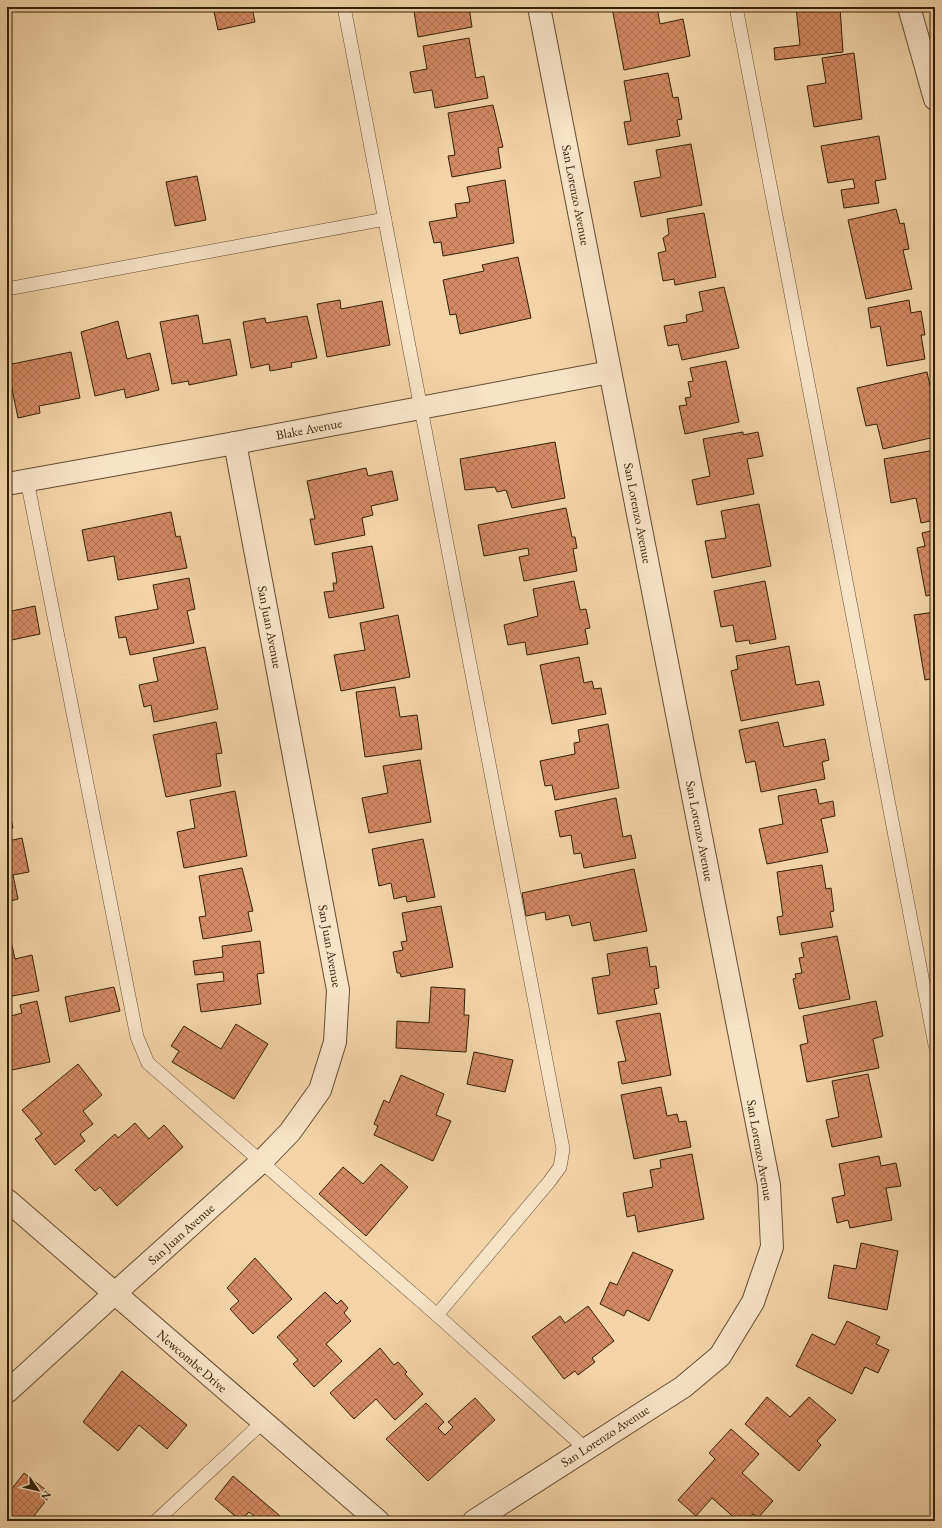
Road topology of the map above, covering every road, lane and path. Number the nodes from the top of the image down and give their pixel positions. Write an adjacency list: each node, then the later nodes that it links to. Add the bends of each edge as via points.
1 (344, 7): 6 (lane)
2 (539, 7): 8 (street, San Lorenzo Avenue)
3 (736, 7): 12 (lane)
4 (909, 7): 5 (street)
5 (935, 98)
6 (385, 219): 7 (lane); 9 (lane)
7 (7, 289)
8 (610, 372): 9 (street, Blake Avenue); 19 (street, San Lorenzo Avenue, via 769,1186 772,1247 753,1302 720,1356 682,1387)
9 (421, 407): 10 (street, Blake Avenue); 16 (lane, via 563,1149 560,1167 549,1182)
10 (235, 443): 11 (street, Blake Avenue); 13 (street, San Juan Avenue, via 338,990 335,1042 320,1090 290,1132)
11 (17, 482): 13 (lane, via 137,1038 148,1063)
12 (935, 1045)
13 (261, 1162): 15 (street, San Juan Avenue); 16 (lane)
14 (7, 1200): 15 (street, Newcombe Drive)
15 (114, 1294): 17 (street, San Juan Avenue); 18 (street, Newcombe Drive)
16 (437, 1315): 19 (lane)
17 (7, 1392)
18 (263, 1422): 20 (lane); 21 (street, Newcombe Drive)
19 (586, 1448): 22 (street, San Lorenzo Avenue)
20 (156, 1521)
21 (378, 1521)
22 (474, 1521)

